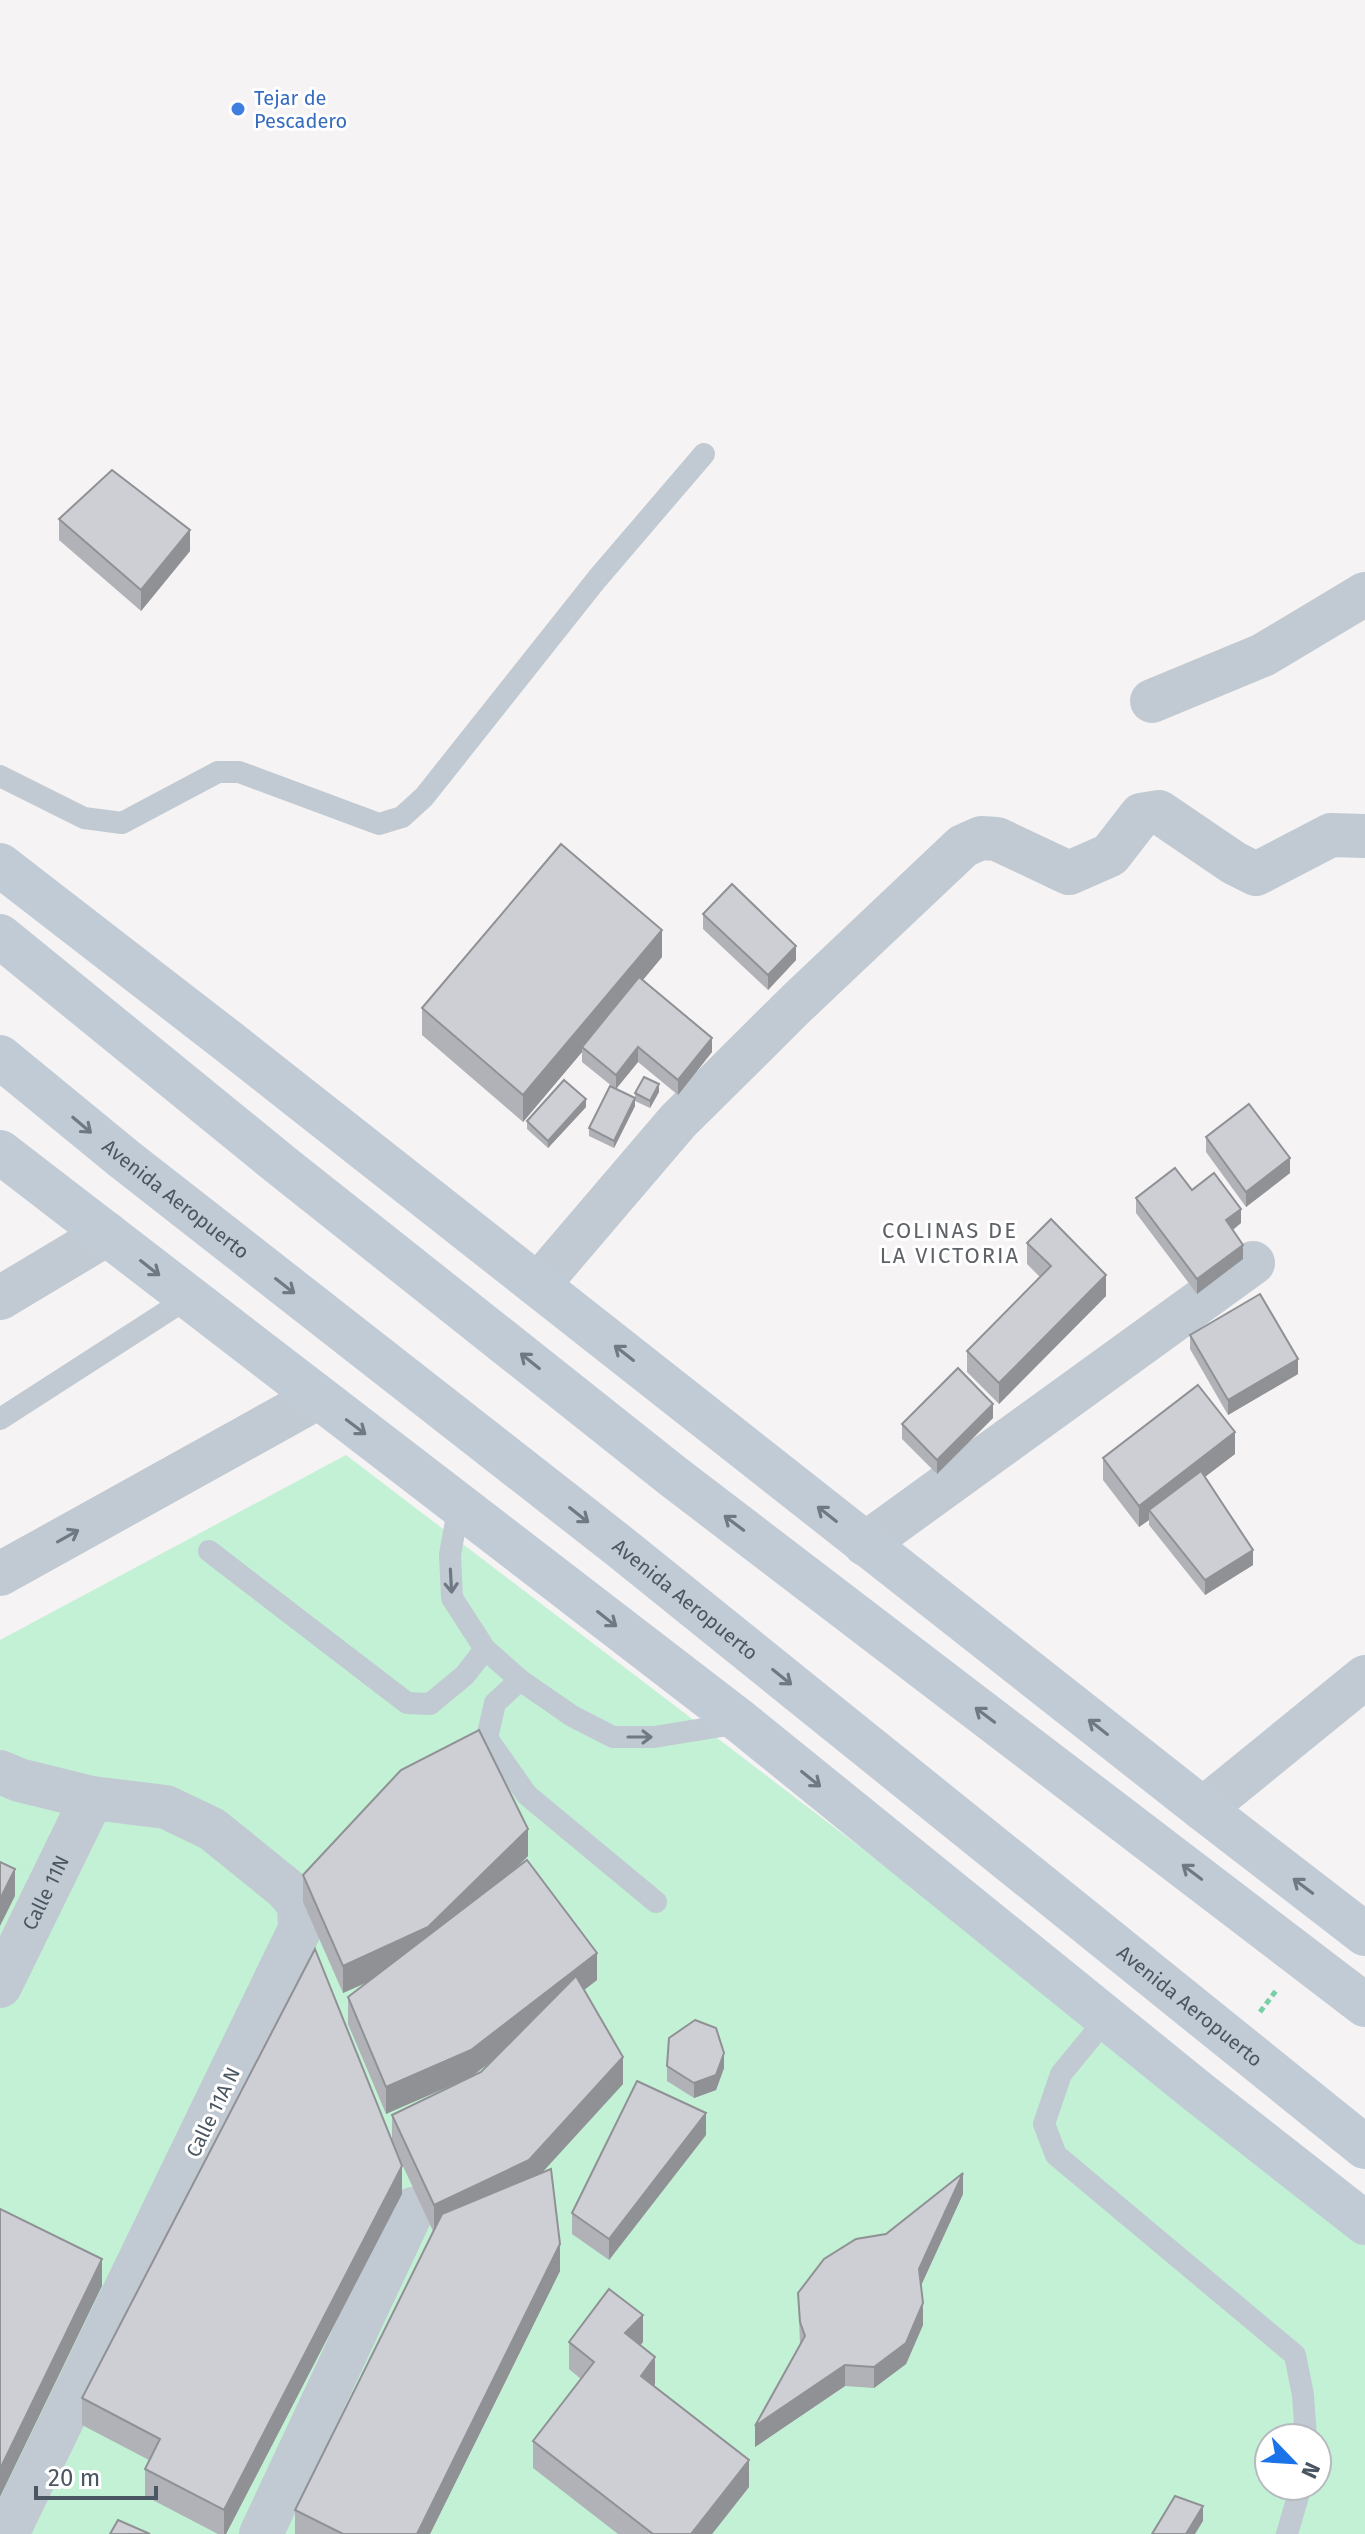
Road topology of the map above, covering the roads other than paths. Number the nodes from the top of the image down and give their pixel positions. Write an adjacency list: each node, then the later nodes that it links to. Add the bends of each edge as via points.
1 (704, 454): 4 (lane, via 424,797 402,817 379,824 239,772 218,772 122,823 84,818)
2 (1365, 594): 3 (street, via 1263,655)
3 (1152, 701)
4 (0, 776)
5 (1365, 836): 17 (street, via 1331,835 1256,874 1159,812 1141,815 1110,855 1069,873 997,839 981,838 963,846 678,1121)
6 (0, 865): 12 (main road)
7 (0, 936): 13 (main road)
8 (0, 1057): 9 (main road, Avenida Aeropuerto)
9 (45, 1095): 10 (main road); 22 (main road, Avenida Aeropuerto, one-way to 22)
10 (0, 1102)
11 (0, 1152): 15 (main road)
12 (372, 1154): 13 (main road); 14 (main road); 17 (main road)
13 (281, 1165): 14 (main road)
14 (366, 1230): 38 (main road, one-way to 14, via 674,1477)
15 (107, 1234): 18 (street); 19 (main road, one-way to 19)
16 (1253, 1263): 25 (street)
17 (538, 1285): 25 (main road, one-way to 17)
18 (0, 1298)
19 (188, 1298): 20 (main road); 21 (lane)
20 (317, 1398): 24 (main road, one-way to 24); 27 (street, one-way to 20)
21 (0, 1419)
22 (467, 1428): 23 (main road, Avenida Aeropuerto); 24 (main road)
23 (529, 1476): 24 (main road); 40 (main road, Avenida Aeropuerto, one-way to 40)
24 (459, 1504): 28 (lane, one-way to 28, via 450,1555 452,1598); 31 (main road, one-way to 31)
25 (865, 1544): 34 (main road, one-way to 25)
26 (209, 1551): 28 (lane, via 407,1703 430,1704 465,1675)
27 (0, 1574)
28 (485, 1649): 30 (lane)
29 (1365, 1677): 34 (street)
30 (520, 1680): 31 (lane, one-way to 31, via 613,1737 654,1737); 35 (lane, via 495,1703 487,1738 527,1795)
31 (741, 1722): 39 (main road, one-way to 39)
32 (0, 1772): 33 (street, Calle 11A N)
33 (92, 1798): 37 (street, Calle 11N); 45 (street, Calle 11A N, via 166,1807 212,1829 285,1888 299,1904 300,1929)
34 (1203, 1809): 36 (main road, one-way to 34)
35 (656, 1902)
36 (1360, 1922)
37 (0, 1986)
38 (1365, 2005)
39 (1107, 2018): 42 (main road); 43 (lane, via 1061,2074 1044,2124 1056,2155 1295,2355)
40 (1365, 2147)
41 (413, 2209): 46 (street)
42 (1365, 2223)
43 (1305, 2422)
44 (1296, 2502): 47 (lane)
45 (7, 2534)
46 (261, 2534)
47 (1287, 2534)

